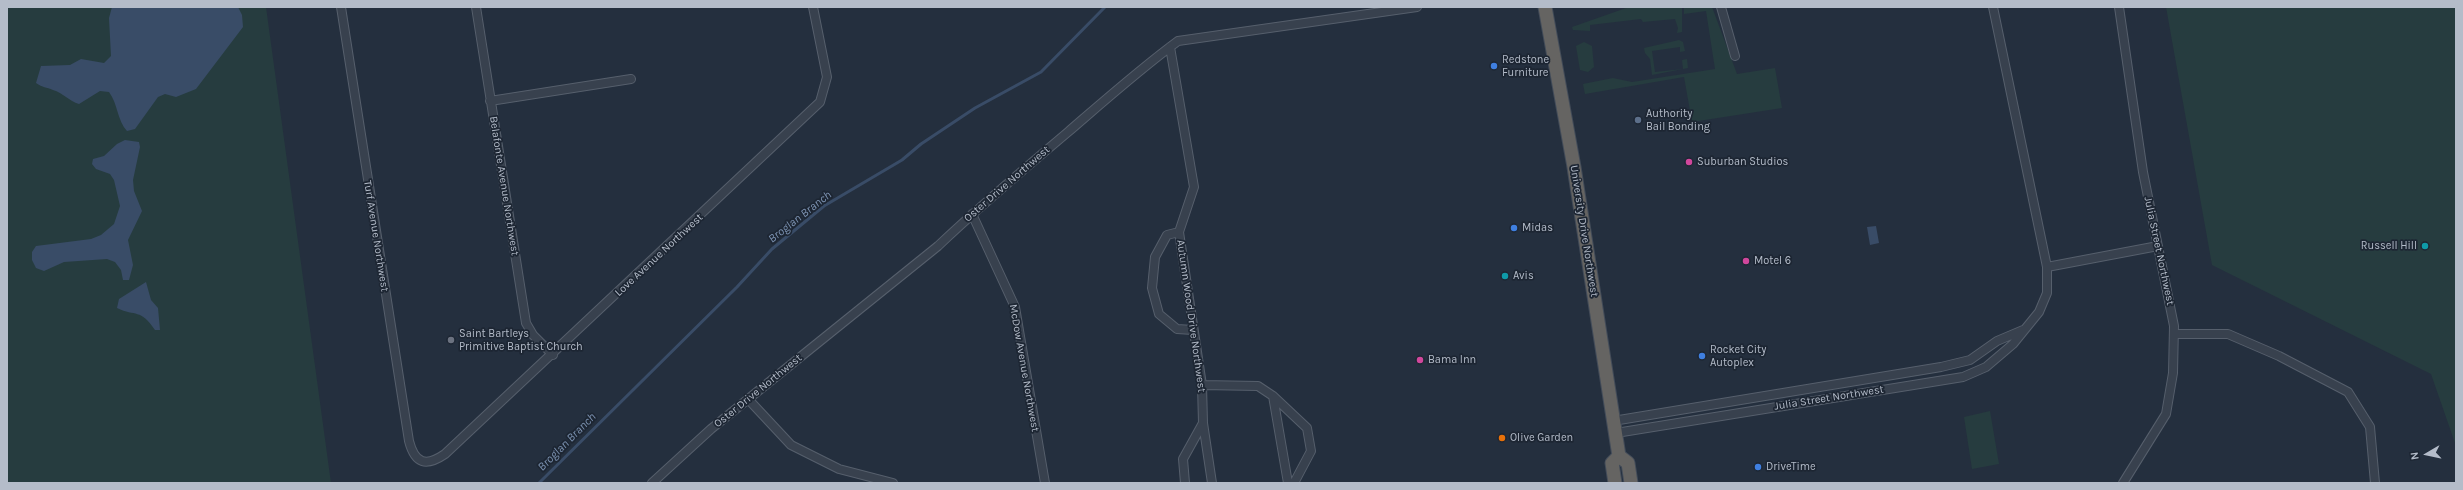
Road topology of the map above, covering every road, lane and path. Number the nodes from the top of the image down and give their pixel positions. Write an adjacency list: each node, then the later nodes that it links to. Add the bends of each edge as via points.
1 (341, 7): 27 (street, Turf Avenue Northwest, via 409,441 412,452)
2 (476, 7): 12 (street, Belafonte Avenue Northwest)
3 (813, 7): 20 (street, Love Avenue Northwest, via 827,77 820,102)
4 (1416, 7): 9 (street, Oster Drive Northwest, via 1178,40)
5 (1545, 7): 25 (highway, University Drive Northwest, via 1574,167)
6 (1720, 7): 10 (street)
7 (1993, 7): 16 (street, Julia Street Northwest)
8 (2119, 7): 15 (street, Julia Street Northwest, via 2143,172)
9 (1170, 46): 13 (street, Oster Drive Northwest); 14 (street, Autumn Wood Drive Northwest, via 1194,188)
10 (1735, 56)
11 (631, 78): 12 (street)
12 (490, 101): 20 (street, Belafonte Avenue Northwest, via 526,322 533,335)
13 (972, 214): 23 (street, Oster Drive Northwest, via 938,246); 30 (street, McDow Avenue Northwest, via 1015,307)
14 (1179, 232): 18 (street, Autumn Wood Drive Northwest); 18 (street, via 1167,235 1155,257 1152,288 1159,314 1177,329)
15 (2158, 246): 16 (street); 19 (street, Julia Street Northwest)
16 (2047, 267): 17 (street, Julia Street Northwest, via 2047,293 2040,312)
17 (2026, 329): 25 (street, Julia Street Northwest, via 1997,341 1970,360 1941,367); 25 (street, Julia Street Northwest, via 1986,367 1963,377)
18 (1193, 330): 21 (street, Autumn Wood Drive Northwest)
19 (2174, 334): 37 (street, Julia Street Northwest, via 2173,373 2166,414); 38 (street, via 2228,334 2279,356 2348,392 2370,427)
20 (553, 354): 27 (street, Love Avenue Northwest, via 445,454 434,462)
21 (1202, 385): 22 (street, via 1258,386); 24 (street, Autumn Wood Drive Northwest)
22 (1273, 396): 33 (street); 34 (street, via 1307,428 1311,451)
23 (748, 399): 28 (street, Oster Drive Northwest); 29 (street, via 791,446 839,469)
24 (1204, 423): 31 (street, via 1183,459); 32 (street, Autumn Wood Drive Northwest)
25 (1614, 427): 26 (highway, University Drive Northwest)
26 (1619, 456): 35 (highway, University Drive Northwest, via 1612,463); 36 (highway, University Drive Northwest, via 1628,463)
27 (421, 460)
28 (652, 483)
29 (893, 483)
30 (1043, 483)
31 (1185, 483)
32 (1212, 483)
33 (1288, 483)
34 (1294, 483)
35 (1615, 483)
36 (1632, 483)
37 (2123, 483)
38 (2375, 483)

